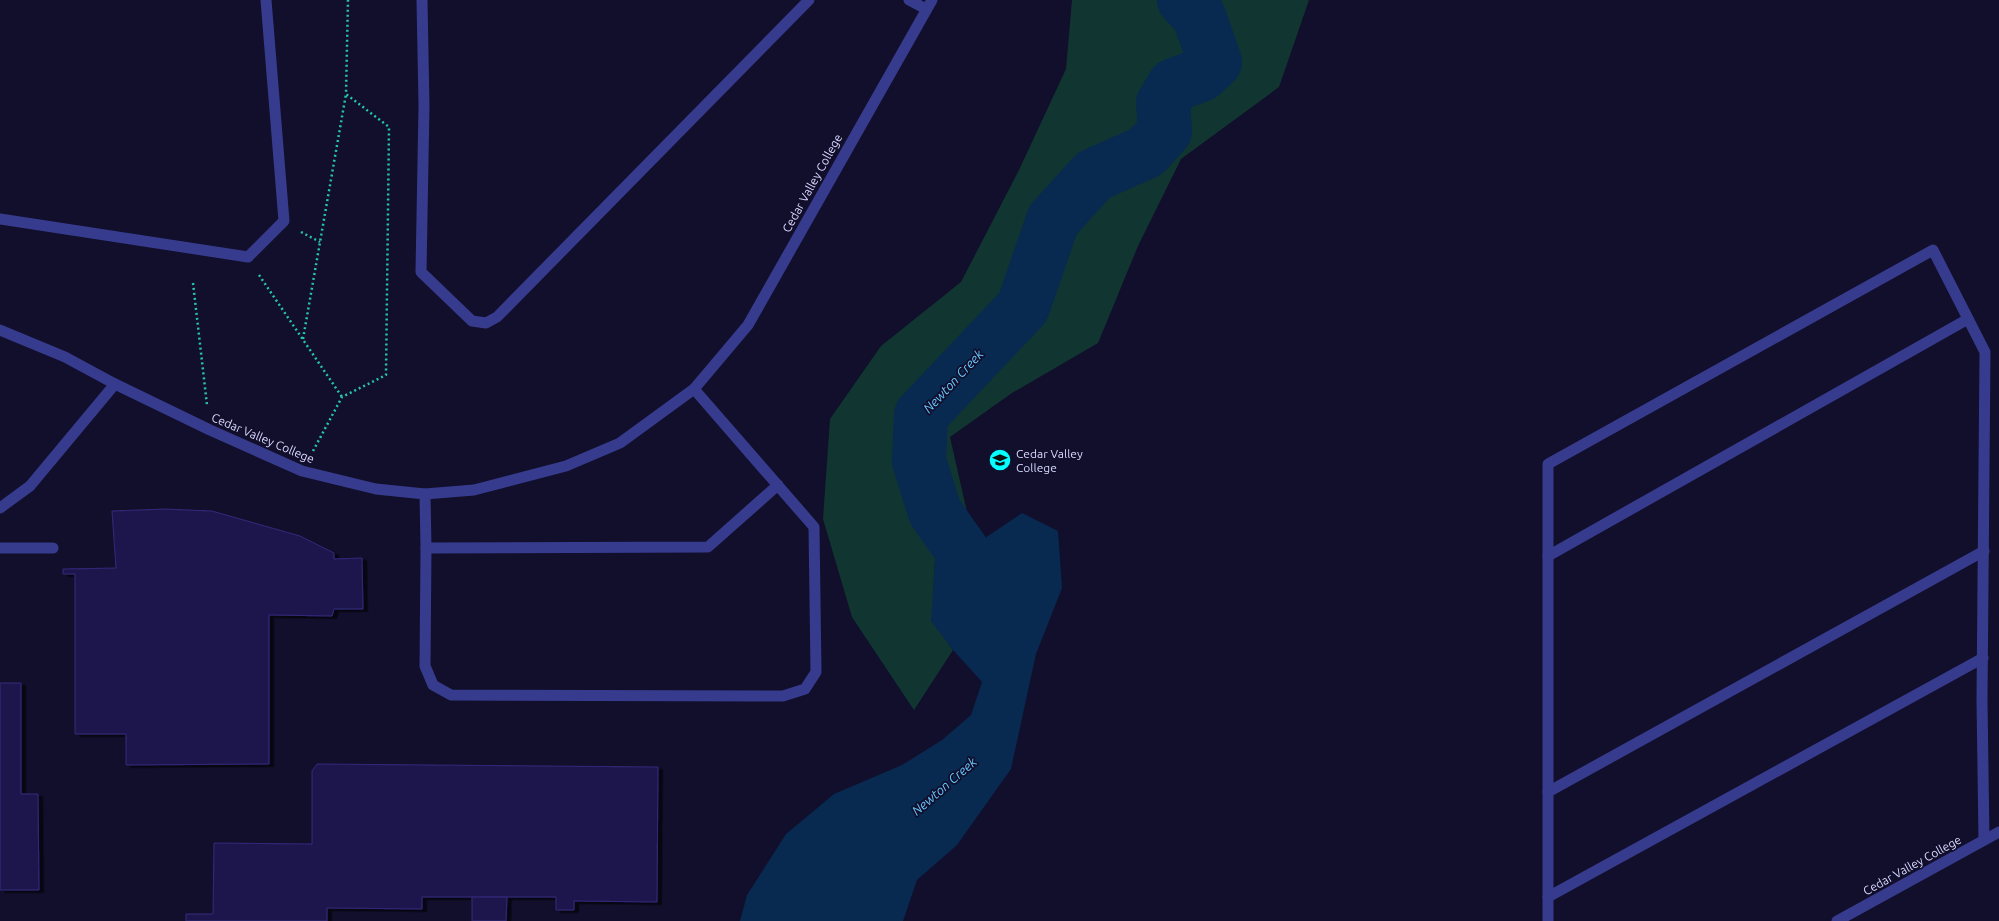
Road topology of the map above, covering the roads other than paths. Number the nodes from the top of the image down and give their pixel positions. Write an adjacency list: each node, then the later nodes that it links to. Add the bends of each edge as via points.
1 (266, 0): 6 (lane, via 284,221 248,257)
2 (422, 0): 3 (lane, via 424,106 421,272 472,322 486,323 497,317)
3 (809, 0)
4 (909, 0): 5 (lane)
5 (929, 4): 10 (lane, Cedar Valley College, via 748,325)
6 (0, 219)
7 (1968, 319): 17 (lane, via 1985,352); 18 (lane); 18 (lane, via 1934,250 1548,464)
8 (0, 330): 9 (lane, Cedar Valley College, via 65,357)
9 (115, 384): 12 (lane, Cedar Valley College, via 302,471 376,489); 13 (lane, via 30,486)
10 (694, 389): 11 (lane); 12 (lane, Cedar Valley College, via 620,442 566,466 474,490)
11 (778, 485): 16 (lane, via 708,547); 16 (lane, via 814,527 816,672 805,689 783,696 451,695 433,685 425,666)
12 (425, 494): 16 (lane)
13 (0, 508)
14 (0, 548): 15 (lane)
15 (53, 548)
16 (426, 548)
17 (1984, 551): 19 (lane); 20 (lane)
18 (1548, 556): 20 (lane)
19 (1983, 658): 22 (lane); 23 (lane)
20 (1548, 792): 23 (lane)
21 (1999, 832): 22 (lane, Cedar Valley College)
22 (1984, 840): 25 (lane, Cedar Valley College)
23 (1548, 897): 24 (lane)
24 (1548, 921)
25 (1838, 921)

